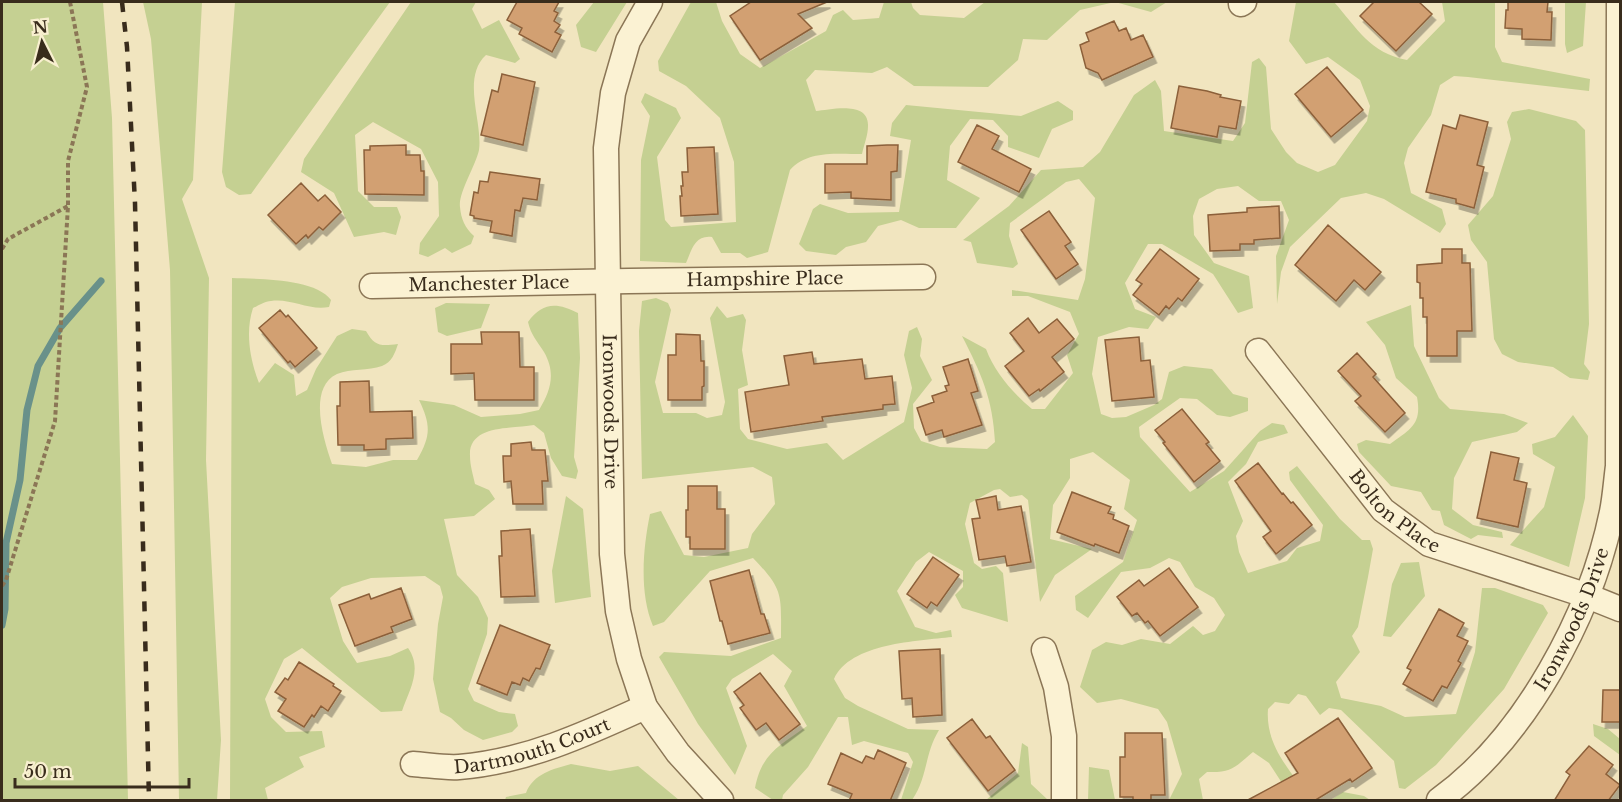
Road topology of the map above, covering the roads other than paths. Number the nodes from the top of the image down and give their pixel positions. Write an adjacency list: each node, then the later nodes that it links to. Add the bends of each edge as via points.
1 (650, 2): 5 (street, Ironwoods Drive, via 628,41 613,93 606,148)
2 (1619, 2): 3 (street, Ironwoods Drive)
3 (1620, 185): 8 (street, Ironwoods Drive, via 1618,466 1612,511)
4 (923, 277): 5 (street, Hampshire Place)
5 (607, 281): 6 (street, Manchester Place); 11 (street, Ironwoods Drive, via 612,554 618,611)
6 (372, 286)
7 (1258, 351): 8 (street, Bolton Place, via 1383,510 1429,544)
8 (1585, 596): 9 (street, Bolton Place); 15 (street, Ironwoods Drive, via 1551,669 1519,719 1494,749)
9 (1620, 609)
10 (1044, 650): 14 (street, via 1056,687 1064,736)
11 (645, 707): 12 (street, Dartmouth Court, via 594,731 504,759 458,767); 13 (street, Ironwoods Drive, via 678,753)
12 (413, 764)
13 (721, 801)
14 (1064, 801)
15 (1439, 801)

